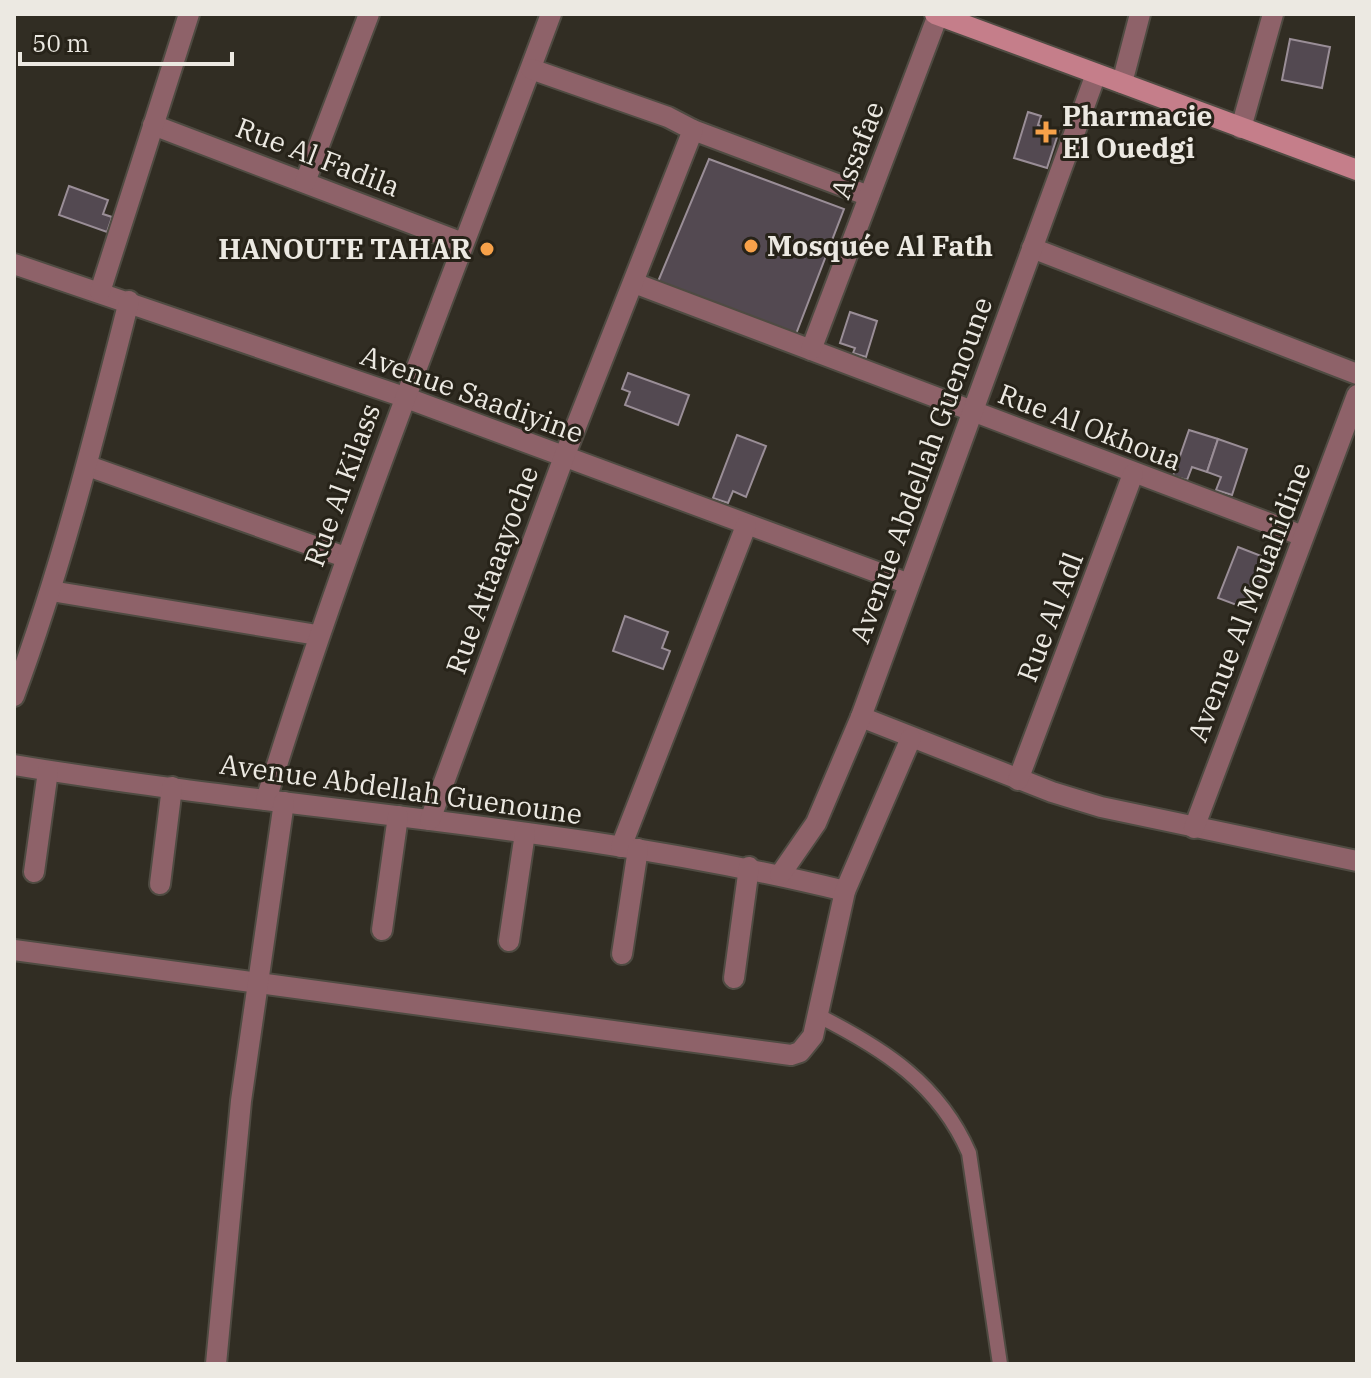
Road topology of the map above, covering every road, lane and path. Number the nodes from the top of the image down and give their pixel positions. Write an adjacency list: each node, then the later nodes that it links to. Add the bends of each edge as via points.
1 (189, 14): 10 (street)
2 (369, 14): 14 (street)
3 (551, 14): 7 (street, Rue Al Kilass)
4 (1140, 14): 9 (street)
5 (1273, 14): 11 (street)
6 (937, 15): 8 (street); 15 (street, Assafae)
7 (531, 69): 12 (street); 16 (street, Rue Al Kilass)
8 (1096, 74): 9 (street); 17 (street, Avenue Abdellah Guenoune)
9 (1122, 83): 11 (street)
10 (153, 125): 14 (street, Rue Al Fadila); 20 (street)
11 (1241, 128): 13 (street)
12 (693, 130): 15 (street); 19 (street, Rue Attaaayoche)
13 (1357, 170)
14 (305, 182): 16 (street, Rue Al Fadila)
15 (869, 196): 22 (street, Assafae)
16 (463, 243): 25 (street, Rue Al Kilass)
17 (1032, 248): 23 (street); 26 (street, Avenue Abdellah Guenoune)
18 (14, 264): 20 (street, Avenue Saadiyine)
19 (634, 283): 22 (street, Rue Al Okhoua); 27 (street, Rue Attaaayoche)
20 (100, 292): 21 (street, Avenue Saadiyine)
21 (129, 301): 25 (street, Avenue Saadiyine); 28 (street)
22 (811, 350): 26 (street, Rue Al Okhoua)
23 (1357, 374)
24 (1357, 395): 31 (street, Avenue Al Mouahidine)
25 (404, 397): 27 (street, Avenue Saadiyine); 32 (street, Rue Al Kilass)
26 (972, 412): 29 (street, Rue Al Okhoua); 33 (street, Avenue Abdellah Guenoune)
27 (564, 457): 30 (street, Avenue Saadiyine); 45 (street, Rue Attaaayoche)
28 (88, 466): 32 (street); 34 (street)
29 (1133, 474): 31 (street, Rue Al Okhoua); 41 (street, Rue Al Adl)
30 (746, 526): 33 (street, Avenue Saadiyine); 48 (street)
31 (1303, 536): 46 (street, Avenue Al Mouahidine)
32 (345, 557): 35 (street, Rue Al Kilass)
33 (909, 584): 37 (street, Avenue Abdellah Guenoune)
34 (51, 591): 35 (street); 36 (street)
35 (317, 635): 43 (street, Rue Al Kilass)
36 (14, 696)
37 (861, 717): 38 (street); 52 (street, Avenue Abdellah Guenoune, via 816,823)
38 (911, 738): 41 (street); 54 (street)
39 (14, 765): 40 (street, Avenue Abdellah Guenoune)
40 (48, 771): 42 (street, Avenue Abdellah Guenoune); 51 (street)
41 (1018, 780): 46 (street, via 1101,807)
42 (172, 787): 43 (street, Avenue Abdellah Guenoune); 53 (street)
43 (275, 801): 44 (street, Avenue Abdellah Guenoune); 60 (street, Rue Al Kilass)
44 (398, 816): 45 (street, Avenue Abdellah Guenoune); 55 (street)
45 (430, 820): 47 (street, Avenue Abdellah Guenoune)
46 (1194, 828): 49 (street)
47 (525, 833): 48 (street, Avenue Abdellah Guenoune); 56 (street)
48 (629, 848): 50 (street, Avenue Abdellah Guenoune); 58 (street)
49 (1357, 861)
50 (749, 867): 52 (street, Avenue Abdellah Guenoune); 59 (street)
51 (34, 872)
52 (780, 875): 54 (street, Avenue Abdellah Guenoune)
53 (160, 884)
54 (845, 891): 61 (street)
55 (382, 930)
56 (509, 941)
57 (14, 950): 60 (street)
58 (622, 954)
59 (734, 978)
60 (259, 984): 61 (street, via 791,1055 807,1046); 62 (street, Rue Al Kilass, via 241,1101)
61 (819, 1016): 63 (lane, via 902,1064 957,1126 969,1153)
62 (216, 1364)
63 (1000, 1364)

